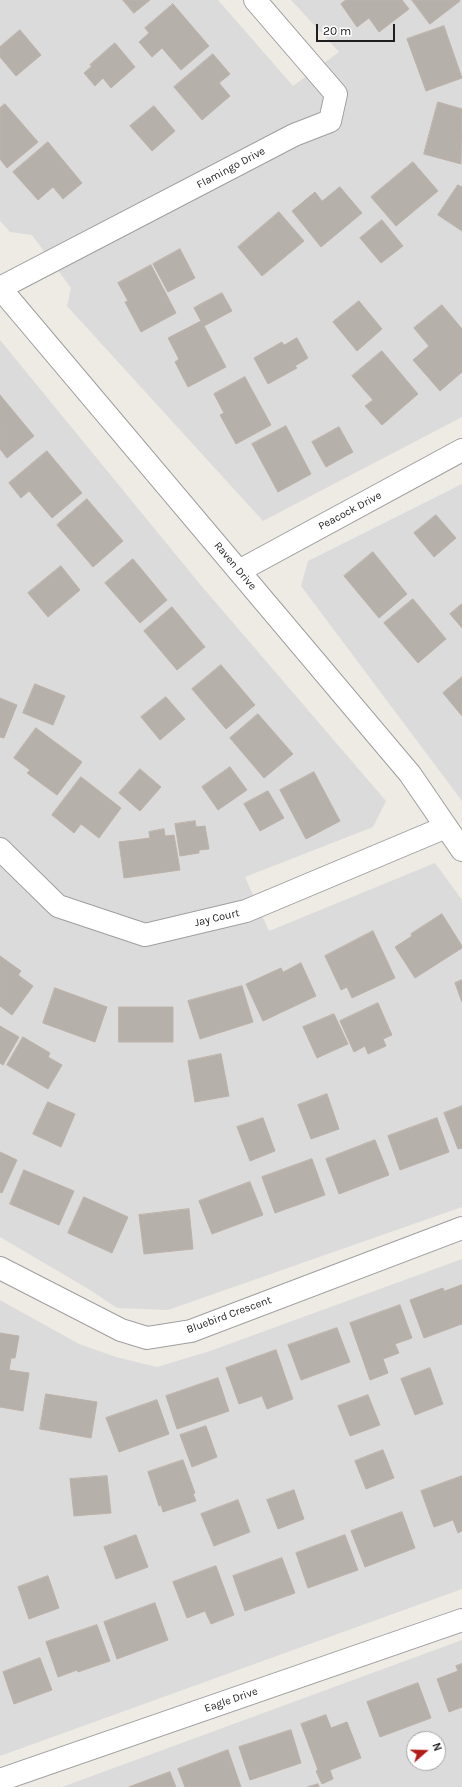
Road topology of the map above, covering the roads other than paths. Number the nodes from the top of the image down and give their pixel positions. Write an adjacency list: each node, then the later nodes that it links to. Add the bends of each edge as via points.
1 (255, 0): 2 (street, Flamingo Drive, via 336,94 330,121 294,135)
2 (0, 288): 4 (street, Raven Drive)
3 (462, 450): 4 (street, Peacock Drive)
4 (239, 571): 5 (street, Raven Drive, via 410,774)
5 (446, 827): 6 (street, Jay Court, via 246,911 145,935 58,906); 7 (street, Raven Drive)
6 (0, 849)
7 (462, 850)
8 (462, 1228): 9 (street, Bluebird Crescent, via 191,1331 147,1338 120,1330)
9 (0, 1268)
10 (462, 1620): 11 (street, Eagle Drive)
11 (0, 1780)

